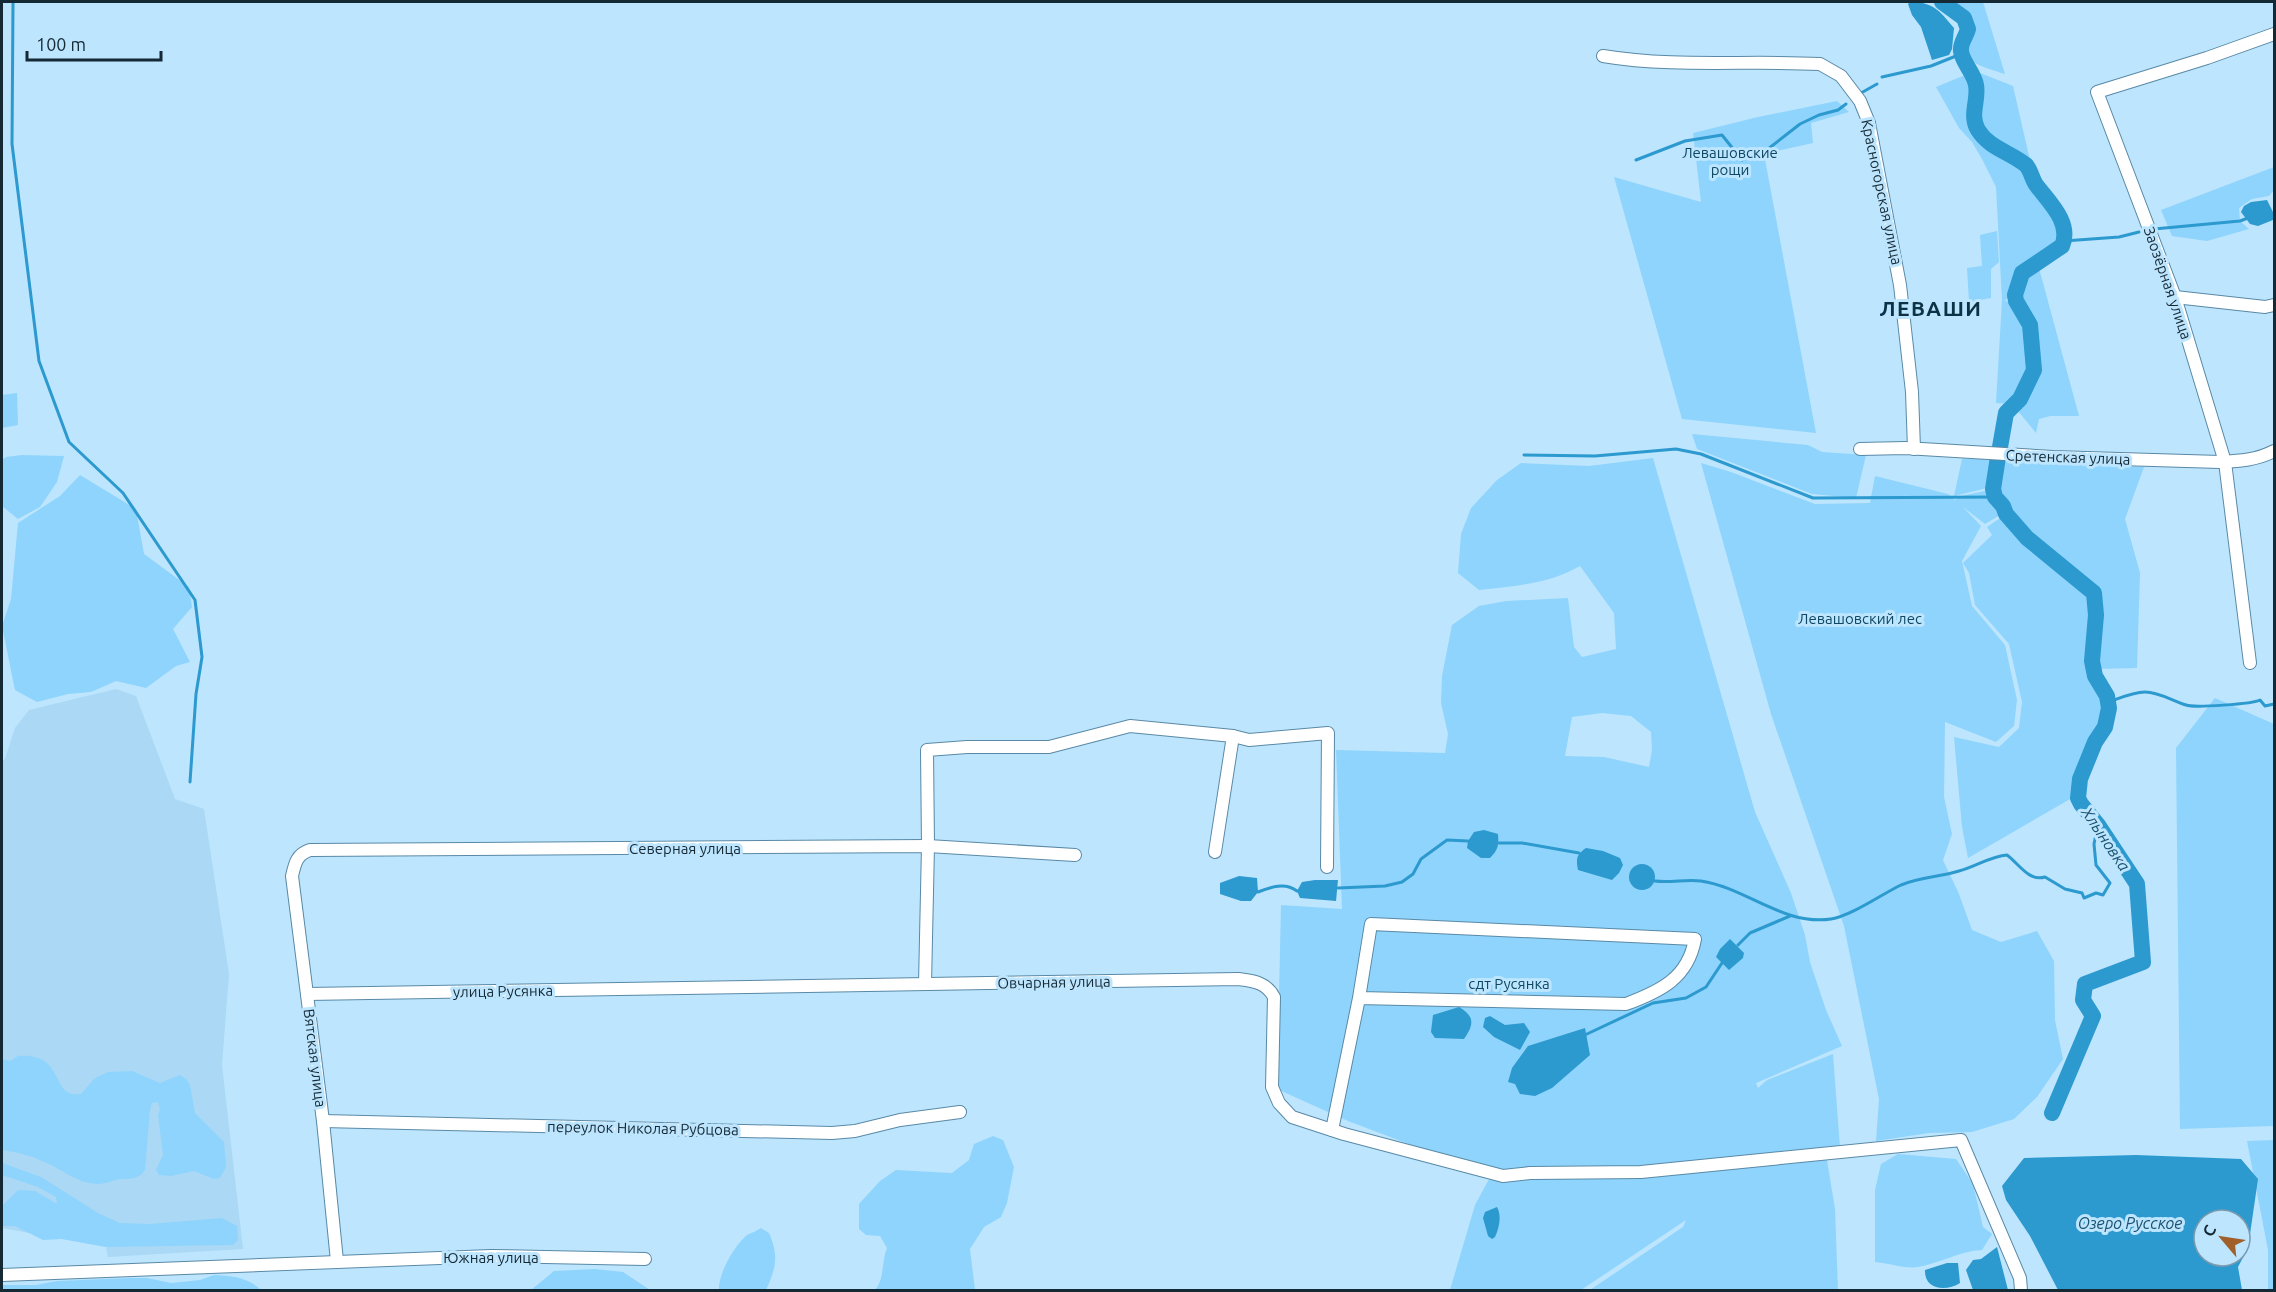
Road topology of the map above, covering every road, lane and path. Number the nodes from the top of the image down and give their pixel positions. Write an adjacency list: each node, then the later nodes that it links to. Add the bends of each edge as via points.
1 (2274, 34): 3 (street, Заозёрная улица, via 2097,92)
2 (1603, 56): 7 (street, Красногорская улица, via 1625,60 1820,64 1841,76 1869,123 1900,285)
3 (2175, 297): 4 (street, via 2265,308); 9 (street, Заозёрная улица)
4 (2274, 305)
5 (2274, 443): 9 (street, via 2262,450)
6 (1860, 449): 7 (street, Сретенская улица)
7 (1914, 449): 9 (street, Сретенская улица, via 2053,457)
8 (2274, 451): 9 (street, Сретенская улица, via 2242,461)
9 (2227, 458): 10 (street, Заозёрная улица)
10 (2250, 663)
11 (1233, 736): 12 (street, via 1130,726 1048,747 927,750); 13 (street); 16 (street, via 1249,740 1328,733)
12 (928, 846): 14 (street, Северная улица); 15 (street, Северная улица, via 310,850); 17 (street)
13 (1215, 852)
14 (1075, 855)
15 (298, 857): 19 (street, Вятская улица, via 292,876)
16 (1328, 867)
17 (925, 984): 18 (street, Овчарная улица); 23 (street, Овчарная улица, via 1238,979 1259,982 1274,997 1272,1087 1279,1103 1292,1117)
18 (700, 988): 19 (street, улица Русянка)
19 (307, 994): 22 (street, Вятская улица)
20 (1359, 998): 20 (street, via 1371,924 1695,939 1688,963 1680,973 1662,988 1626,1004); 23 (street)
21 (960, 1112): 22 (street, переулок Николая Рубцова, via 832,1133)
22 (323, 1121): 25 (street, Вятская улица)
23 (1332, 1130): 27 (street, via 1503,1176 1641,1172 1961,1140 2020,1278)
24 (645, 1259): 25 (street, Южная улица, via 491,1256)
25 (337, 1261): 26 (street, Южная улица)
26 (2, 1275)
27 (2021, 1290)

